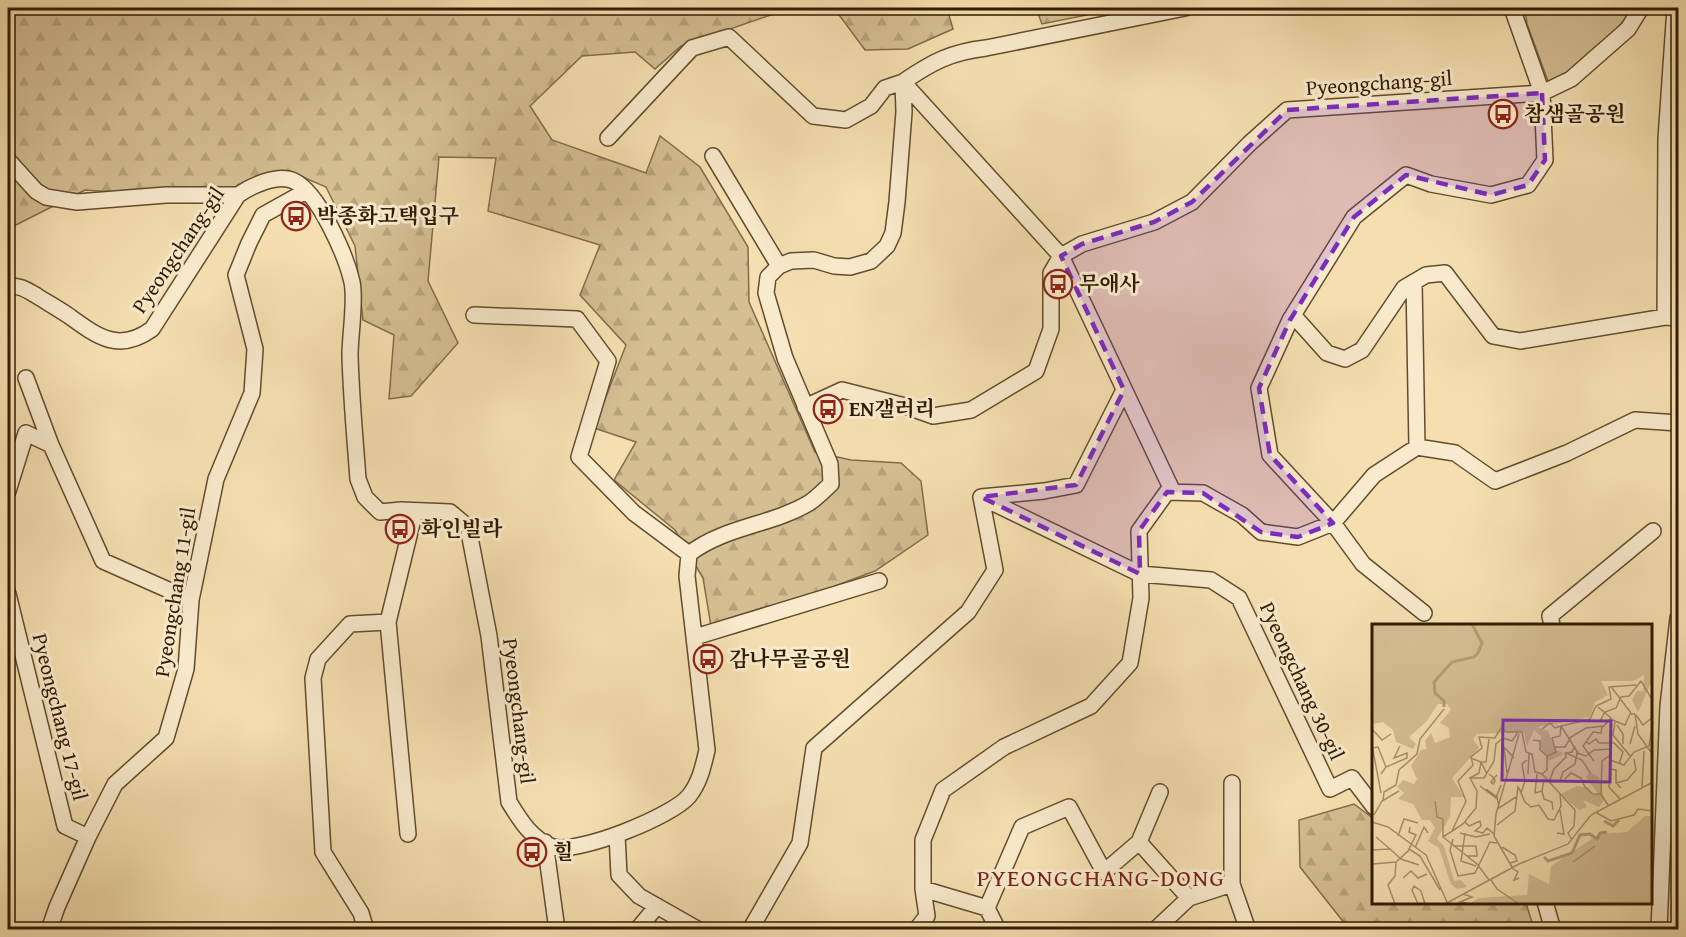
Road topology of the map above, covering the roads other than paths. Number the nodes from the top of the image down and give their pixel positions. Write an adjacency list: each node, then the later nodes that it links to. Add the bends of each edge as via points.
1 (1185, 8): 5 (street, via 960,51 924,67)
2 (1512, 8): 6 (street)
3 (1641, 8): 6 (street, Pyeongchang-gil, via 1628,29 1571,79)
4 (1675, 8): 18 (street, via 1666,139)
5 (903, 82): 7 (street, via 885,88 871,106 846,120 813,116 729,38 692,48); 12 (street); 13 (street, via 897,202 888,246 871,261 850,267 814,260)
6 (1542, 93): 12 (street, Pyeongchang-gil, via 1287,110 1192,202 1154,222 1082,244); 17 (street, via 1545,160 1528,185 1491,195 1406,176 1354,217)
7 (608, 138)
8 (714, 156): 13 (street)
9 (8, 160): 11 (street, via 36,191 46,197 77,202 166,195)
10 (306, 191): 11 (street, Pyeongchang-gil, via 294,181 271,180); 28 (street, Pyeongchang-gil, via 340,244 352,284 350,355 357,479 365,497 380,512); 35 (street, Pyeongchang 11-gil, via 262,215 236,275 255,349 252,393 216,479)
11 (238, 195): 15 (street, Pyeongchang-gil, via 152,329 130,341 107,340 22,287)
12 (1061, 256): 20 (street); 21 (street, via 1051,273 1051,329 1036,371 971,410 933,416 842,390)
13 (779, 266): 21 (street, via 768,278 766,293 785,358)
14 (1414, 282): 17 (street, via 1404,288 1362,350 1345,359 1327,353); 18 (street, via 1426,275 1445,273 1493,336 1520,341); 24 (street)
15 (8, 286)
16 (474, 315): 31 (street, via 577,320 608,361 579,457 634,513)
17 (1293, 315): 29 (street, via 1259,388 1270,455)
18 (1672, 318)
19 (26, 378): 23 (street)
20 (1124, 390): 26 (street); 27 (street, via 1076,485)
21 (805, 407): 31 (street, via 830,464 831,484 810,502 703,543)
22 (1678, 423): 24 (street, via 1635,420 1567,453 1495,481 1455,453)
23 (51, 445): 25 (street, via 26,432); 35 (street, via 103,561)
24 (1417, 447): 29 (street, via 1374,475)
25 (8, 490)
26 (1173, 492): 29 (street, via 1203,493 1242,515 1261,532 1298,537); 32 (street, via 1167,492 1140,531)
27 (981, 497): 32 (street, Pyeongchang 30-gil); 61 (street, via 995,570 968,612 814,748 800,843)
28 (415, 511): 38 (street); 48 (street, Pyeongchang-gil, via 450,512 468,526 489,636 509,802 522,824)
29 (1333, 523): 36 (street, via 1364,564)
30 (1653, 531): 39 (street, via 1550,616)
31 (689, 554): 40 (street, via 687,576)
32 (1140, 574): 44 (street, Pyeongchang 30-gil, via 1211,580 1239,598 1330,789 1352,778); 51 (street, via 1141,598 1130,663 1091,706 1004,747 943,790 923,840)
33 (879, 581): 40 (street)
34 (8, 594): 47 (street, Pyeongchang 17-gil, via 65,826)
35 (191, 600): 47 (street, Pyeongchang 11-gil, via 186,669 166,738 115,784)
36 (1424, 613)
37 (1678, 618): 41 (street, via 1668,706)
38 (388, 622): 45 (street); 57 (street, via 350,624 318,659 313,678 323,852 361,913)
39 (1552, 624)
40 (695, 637): 46 (street, via 706,750 702,774 688,798)
41 (1672, 740): 67 (street)
42 (1232, 783): 50 (street)
43 (1160, 792): 49 (street)
44 (1372, 804)
45 (408, 834)
46 (617, 835): 48 (street, via 577,846 554,847); 54 (street, via 619,874 639,896)
47 (88, 837): 56 (street, Pyeongchang 11-gil)
48 (545, 842): 58 (street)
49 (1139, 842): 52 (street); 55 (street, via 1104,872 1069,807 1022,827)
50 (1232, 884): 52 (street); 65 (street)
51 (923, 889): 55 (street); 62 (street, via 927,916)
52 (1189, 898): 64 (street)
53 (1545, 904): 66 (street)
54 (657, 906): 59 (street); 60 (street)
55 (987, 908): 63 (street)
56 (49, 930)
57 (366, 930)
58 (557, 930)
59 (637, 930)
60 (699, 930)
61 (750, 930)
62 (916, 930)
63 (998, 930)
64 (1155, 930)
65 (1248, 930)
66 (1553, 930)
67 (1659, 930)

